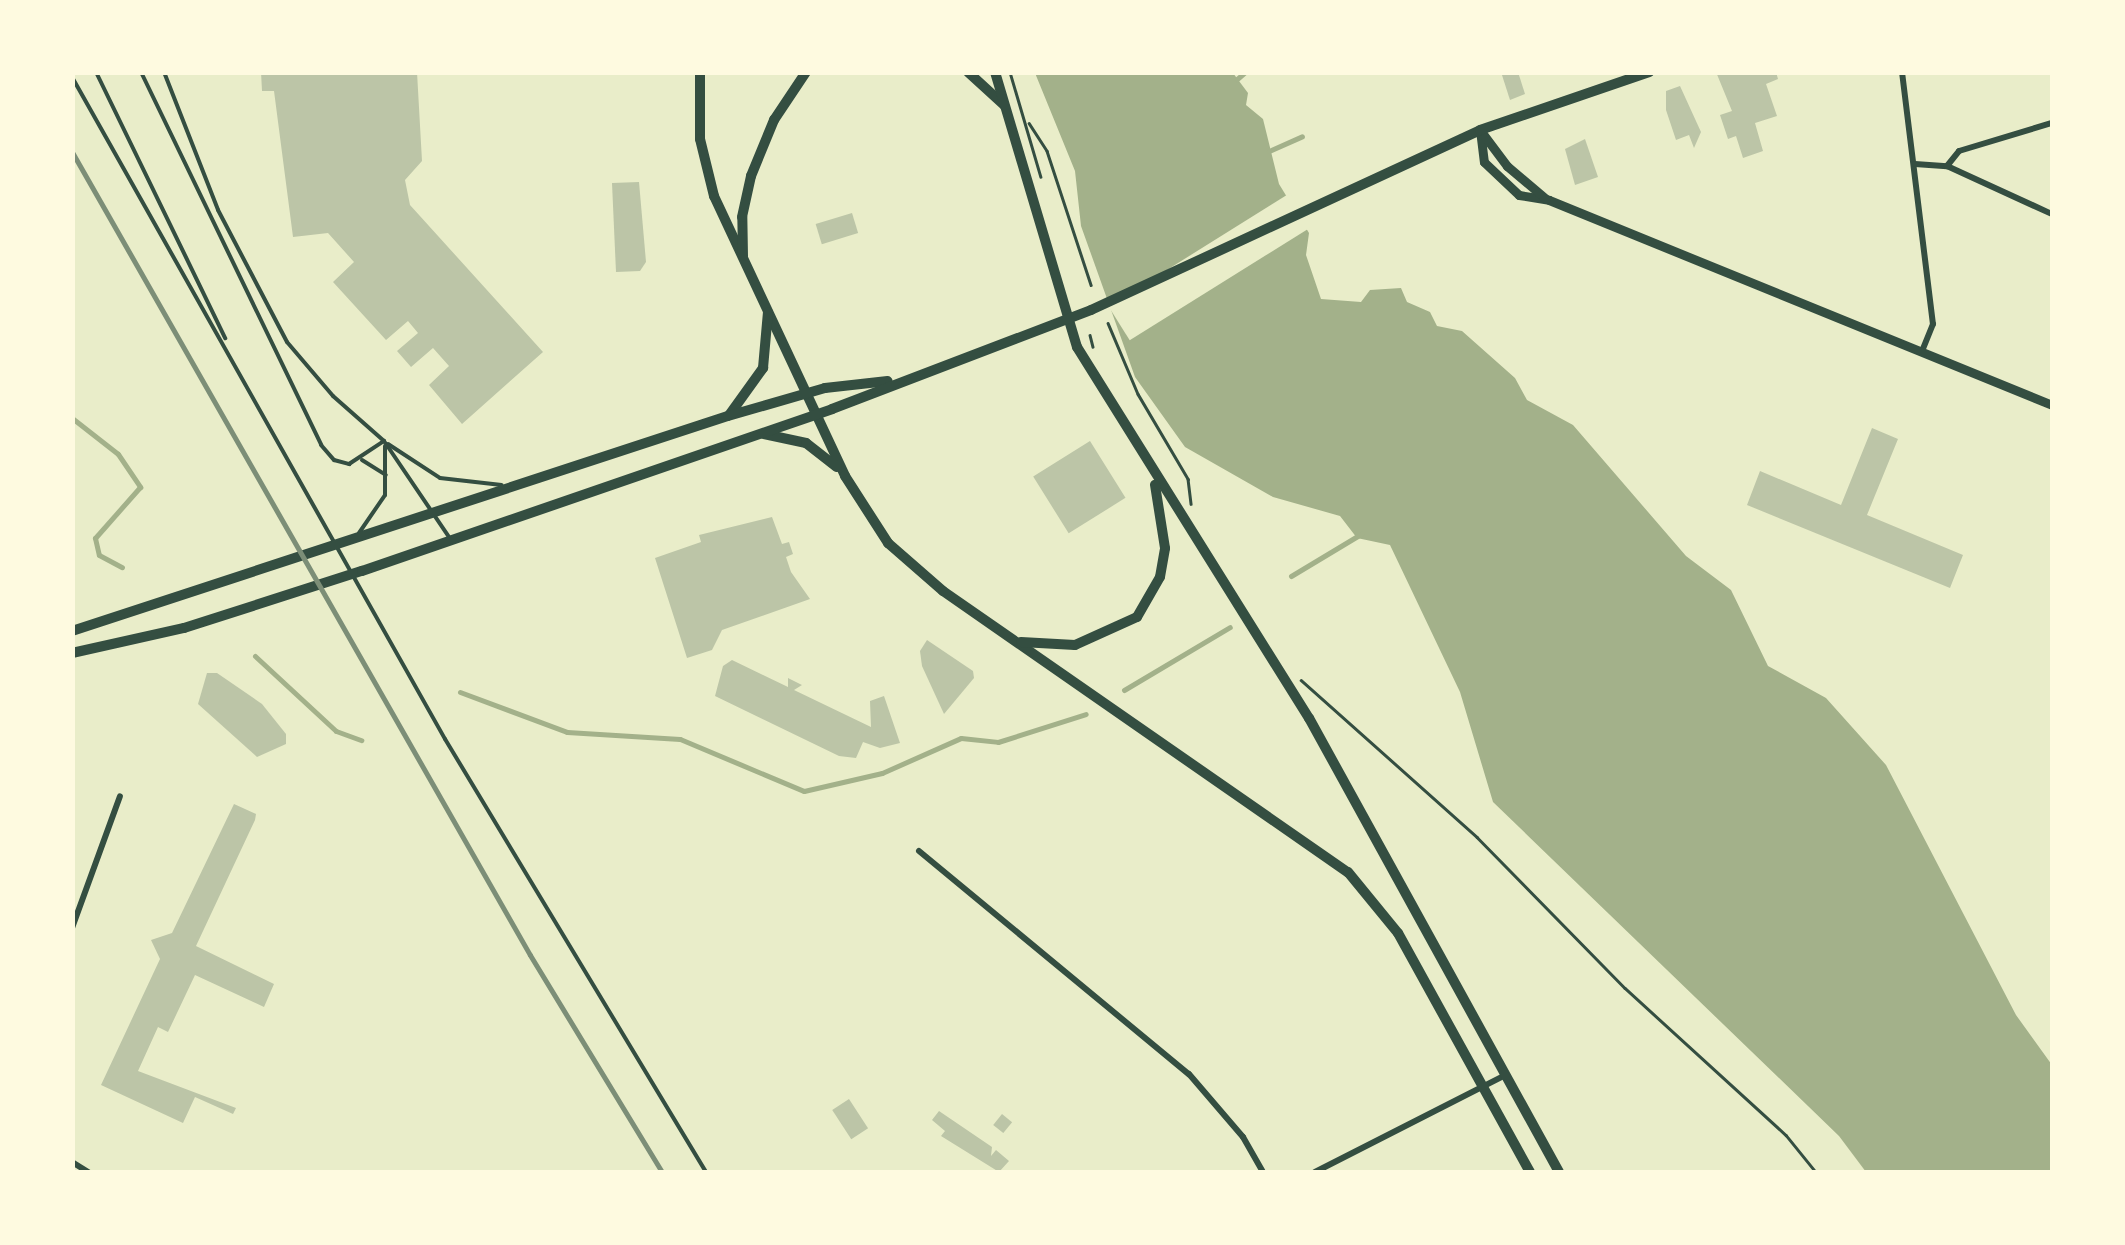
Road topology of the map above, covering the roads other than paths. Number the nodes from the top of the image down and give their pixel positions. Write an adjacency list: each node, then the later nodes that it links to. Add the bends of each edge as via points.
1 (96, 72): 22 (lane)
2 (141, 72): 30 (lane, via 321,445 340,463)
3 (164, 72): 29 (lane, via 218,210 278,327 317,380)
4 (700, 72): 18 (main road, via 700,139 714,196)
5 (806, 72): 18 (main road, via 774,120 751,176 742,217)
6 (968, 72): 11 (main road)
7 (995, 72): 11 (main road)
8 (1649, 72): 13 (main road)
9 (1902, 72): 14 (street)
10 (72, 77): 22 (lane, via 140,206)
11 (1008, 109): 20 (main road)
12 (2052, 123): 15 (street, via 1959,151)
13 (1480, 130): 16 (street, via 1507,166); 16 (street, via 1484,162 1504,184 1536,201); 20 (main road)
14 (1914, 164): 15 (street); 21 (street, via 1933,324)
15 (1947, 166): 17 (street)
16 (1546, 199): 21 (street)
17 (2052, 214)
18 (743, 262): 19 (main road)
19 (768, 312): 24 (main road); 27 (main road, via 762,368)
20 (1067, 320): 23 (main road); 31 (main road)
21 (1922, 351): 25 (street)
22 (232, 353): 48 (lane, via 445,739)
23 (899, 379): 24 (main road); 26 (main road)
24 (807, 392): 26 (main road); 27 (main road)
25 (2052, 404)
26 (818, 414): 28 (main road); 33 (main road)
27 (728, 416): 34 (main road)
28 (763, 434): 33 (main road, via 812,446); 37 (main road)
29 (384, 441): 30 (lane); 32 (lane); 34 (lane, via 440,478 478,486); 35 (lane)
30 (362, 460): 32 (lane)
31 (1152, 475): 39 (main road, via 1166,548 1160,577 1137,617 1076,645); 44 (main road, via 1309,718)
32 (387, 476): 36 (lane, via 380,506)
33 (845, 476): 39 (main road, via 898,555)
34 (522, 484): 35 (main road)
35 (434, 513): 36 (main road); 37 (lane)
36 (353, 540): 38 (main road)
37 (452, 540): 40 (main road, via 184,628)
38 (72, 631)
39 (1018, 642): 45 (main road, via 1348,872 1398,933)
40 (72, 653)
41 (120, 796): 43 (street)
42 (919, 851): 49 (street, via 1189,1074 1243,1137)
43 (72, 928)
44 (1506, 1074): 45 (street); 52 (main road)
45 (1484, 1086): 50 (street); 51 (main road)
46 (74, 1164): 47 (street)
47 (88, 1172)
48 (706, 1172)
49 (1262, 1172)
50 (1315, 1172)
51 (1530, 1172)
52 (1559, 1172)

